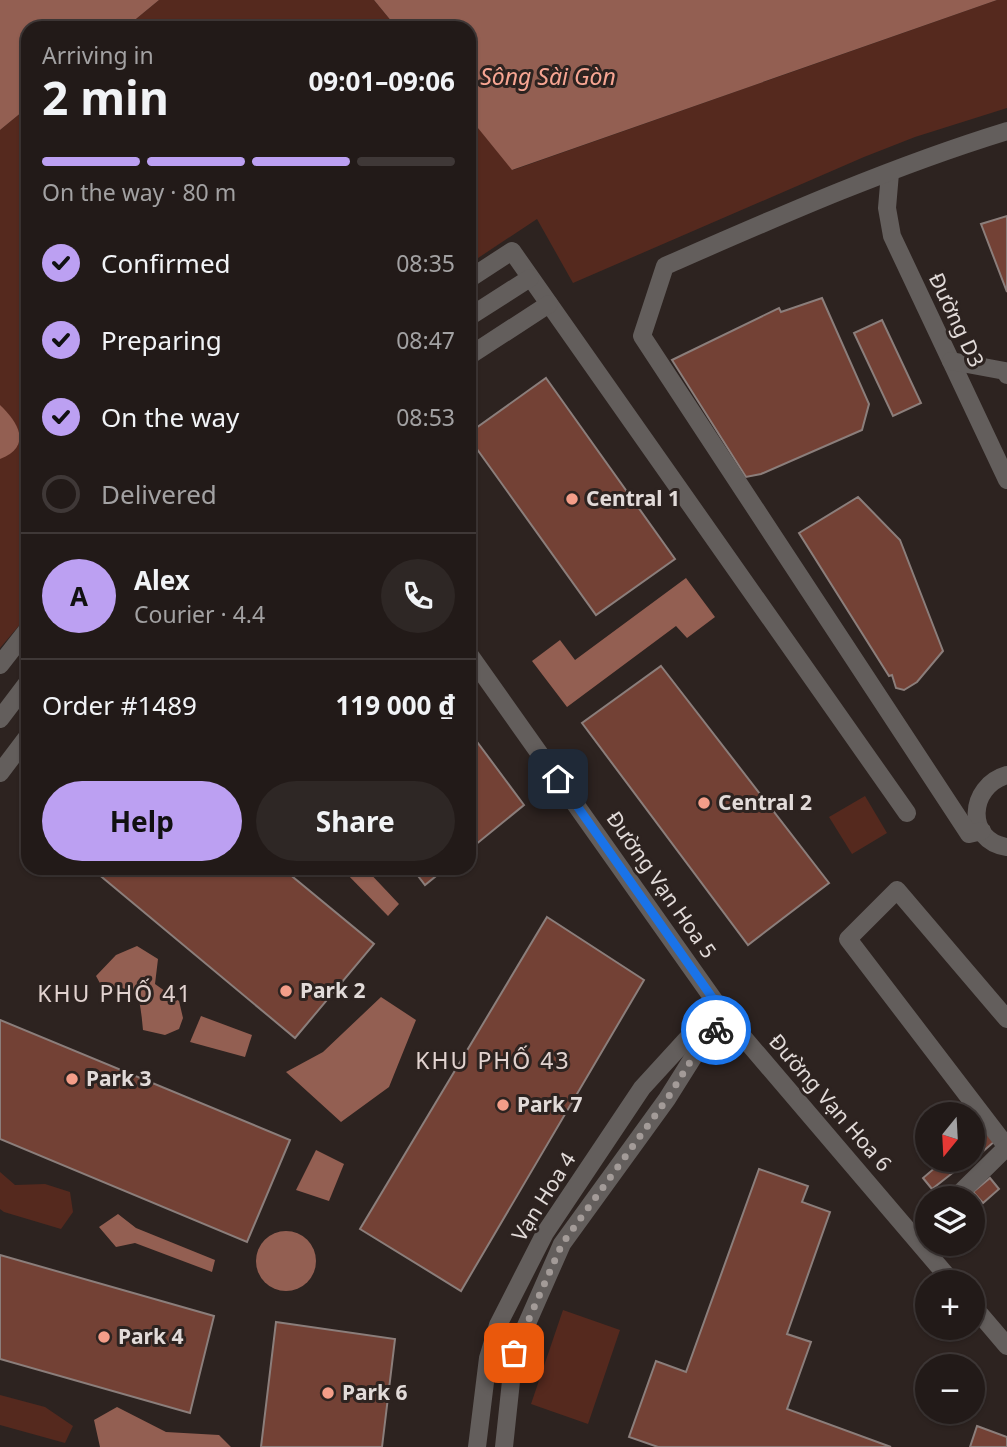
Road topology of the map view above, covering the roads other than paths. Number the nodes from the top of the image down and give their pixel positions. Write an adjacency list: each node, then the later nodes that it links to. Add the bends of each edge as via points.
1 (1007, 131): 2 (street)
2 (890, 173): 8 (street, Đường D3, via 887,208 892,236); 20 (street, via 665,266 642,336 969,834)
3 (476, 274): 4 (street, via 512,251)
4 (530, 278): 5 (street); 6 (street)
5 (549, 304): 7 (street); 19 (street)
6 (476, 313)
7 (476, 351)
8 (951, 361): 9 (street); 10 (street, Đường D3)
9 (1007, 375)
10 (1007, 480)
11 (21, 638): 13 (street)
12 (476, 663): 22 (street, Đường Vạn Hoa 5)
13 (0, 665)
14 (21, 691): 15 (street)
15 (0, 719)
16 (21, 745): 17 (street)
17 (0, 773)
18 (1007, 775): 20 (street, via 995,779 979,797 977,820)
19 (907, 813)
20 (982, 831): 21 (street)
21 (1007, 847)
22 (722, 1011): 26 (street, Đường Vạn Hoa 6); 29 (street, Vạn Hoa 4, via 642,1088 545,1233 498,1325 488,1359); 30 (street, Vạn Hoa 4, via 667,1099 562,1244 514,1353)
23 (1007, 1019): 24 (street, via 897,890 848,939)
24 (1007, 1148): 25 (street)
25 (967, 1186)
26 (942, 1270)
27 (985, 1320): 28 (street)
28 (1007, 1346)
29 (477, 1447)
30 (504, 1447)

